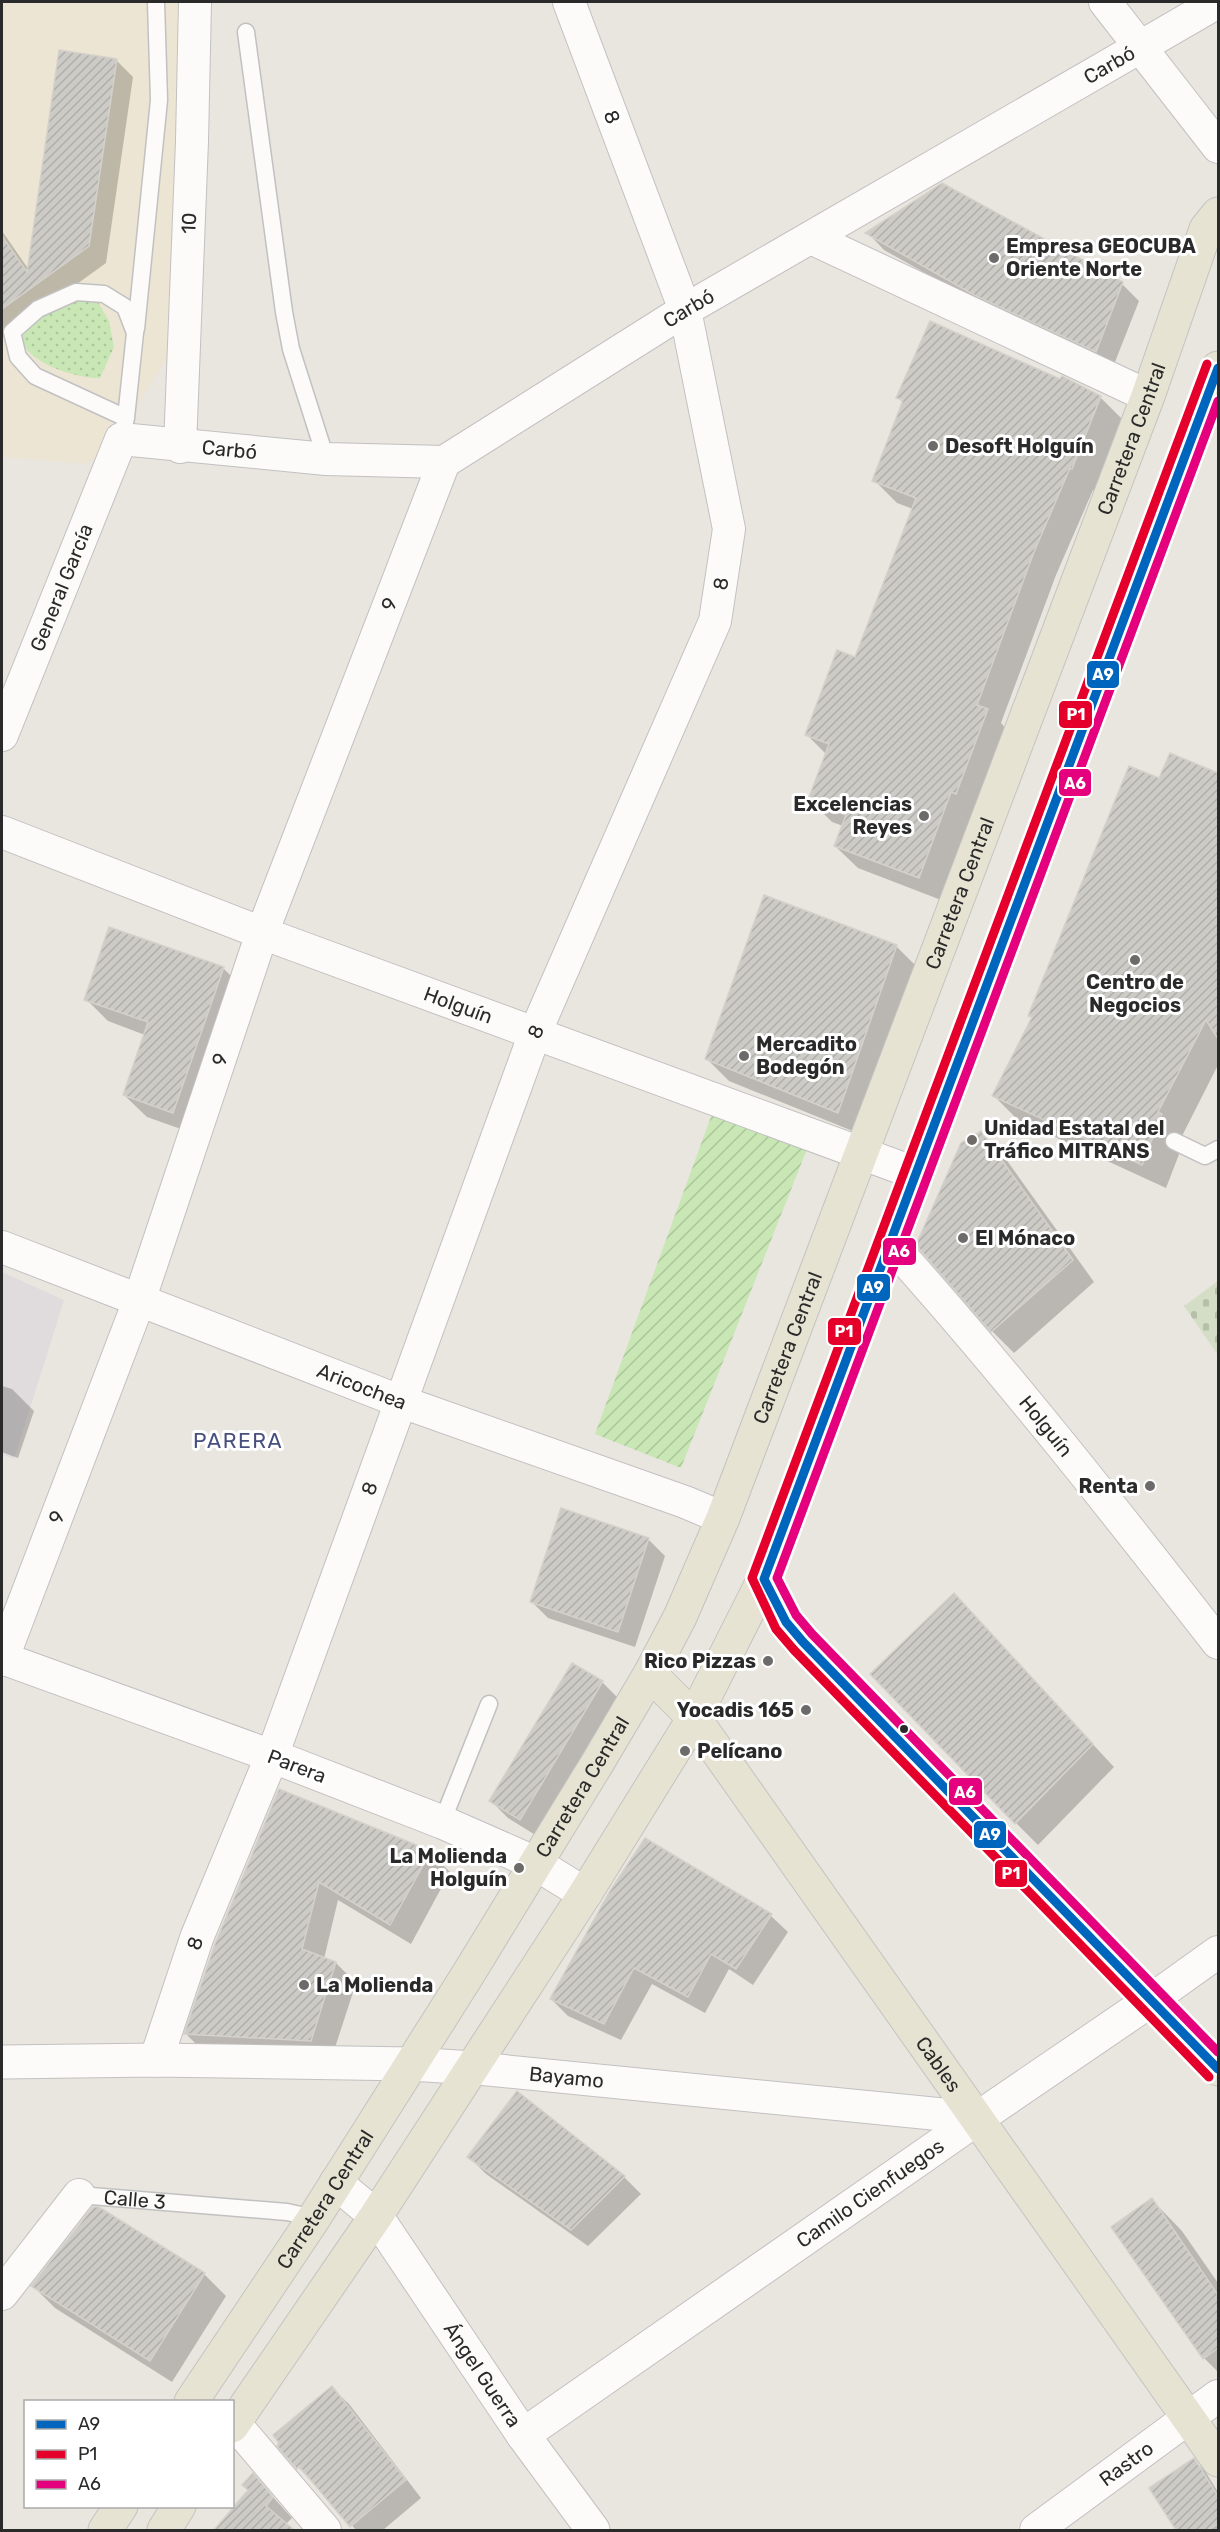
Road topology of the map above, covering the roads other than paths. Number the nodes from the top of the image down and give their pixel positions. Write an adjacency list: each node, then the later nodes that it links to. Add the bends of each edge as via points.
1 (156, 2): 12 (lane, via 159,100)
2 (195, 2): 16 (street, 10)
3 (569, 2): 11 (street, 8)
4 (1104, 2): 7 (street)
5 (1218, 2): 7 (street, Carbó)
6 (246, 32): 17 (lane, via 284,312 291,349)
7 (1141, 48): 8 (street); 10 (street, Carbó)
8 (1218, 147)
9 (1218, 214): 14 (main road, Carretera Central, via 1206,229)
10 (812, 238): 11 (street, Carbó); 14 (street)
11 (685, 310): 18 (street, Carbó); 22 (street, 8, via 729,529 715,621)
12 (135, 333): 15 (lane); 15 (lane, via 126,307 104,294 76,292 38,309 12,332 18,357 35,376)
13 (1218, 368): 26 (main road)
14 (1148, 396): 25 (main road, Carretera Central)
15 (124, 429): 16 (street, Carbó); 19 (street, General García)
16 (180, 447): 17 (street, Carbó)
17 (326, 459): 18 (street, Carbó)
18 (444, 462): 21 (street, 9)
19 (2, 735)
20 (2, 832): 21 (street, Holguín)
21 (262, 933): 22 (street, Holguín); 29 (street, 9)
22 (535, 1033): 25 (street, Holguín); 30 (street, 8)
23 (1174, 1141): 24 (lane, via 1205,1156)
24 (1218, 1149)
25 (860, 1154): 26 (street, Holguín); 31 (main road, Carretera Central)
26 (915, 1173): 27 (main road)
27 (889, 1242): 32 (main road); 33 (street, Holguín, via 958,1318 1067,1450)
28 (2, 1246): 29 (street, Aricochea)
29 (139, 1301): 30 (street, Aricochea); 34 (street, 9)
30 (402, 1402): 31 (street, Aricochea); 38 (street, 8)
31 (723, 1518): 35 (main road, Carretera Central, via 680,1617)
32 (764, 1579): 37 (main road); 43 (main road, via 786,1622 803,1642)
33 (1218, 1643)
34 (2, 1659): 38 (street, Parera)
35 (650, 1674): 37 (main road, Cables); 40 (main road, Carretera Central)
36 (489, 1704): 39 (lane)
37 (694, 1718): 41 (main road); 49 (main road, Cables)
38 (272, 1756): 39 (street, Parera); 44 (street, 8, via 197,1937)
39 (442, 1822): 40 (street, Parera)
40 (535, 1863): 41 (street, Parera); 46 (main road, Carretera Central)
41 (585, 1894): 47 (main road)
42 (1218, 1952): 43 (street, Camilo Cienfuegos)
43 (1151, 2000): 48 (main road); 49 (street, Camilo Cienfuegos)
44 (156, 2060): 45 (street, Bayamo); 46 (street, Bayamo)
45 (2, 2062)
46 (411, 2064): 47 (street, Bayamo); 50 (main road, Carretera Central)
47 (473, 2068): 49 (street, Bayamo); 52 (main road)
48 (1218, 2069)
49 (978, 2118): 57 (main road, Cables); 60 (street, Camilo Cienfuegos)
50 (336, 2183): 52 (street, Ángel Guerra); 53 (main road, Carretera Central)
51 (79, 2194): 53 (lane, Calle 3, via 287,2212); 54 (street, Calle 3)
52 (376, 2216): 58 (main road); 60 (street, Ángel Guerra)
53 (314, 2218): 56 (main road, Carretera Central)
54 (2, 2294)
55 (1218, 2396): 57 (street, Rastro)
56 (192, 2400)
57 (1188, 2417): 61 (main road, Cables); 68 (street, Rastro)
58 (234, 2423)
59 (234, 2425): 66 (street)
60 (523, 2435): 67 (street, Ángel Guerra)
61 (1218, 2460)
62 (120, 2508): 64 (main road)
63 (178, 2508): 65 (main road)
64 (105, 2530)
65 (164, 2530)
66 (325, 2530)
67 (593, 2530)
68 (1036, 2530)

